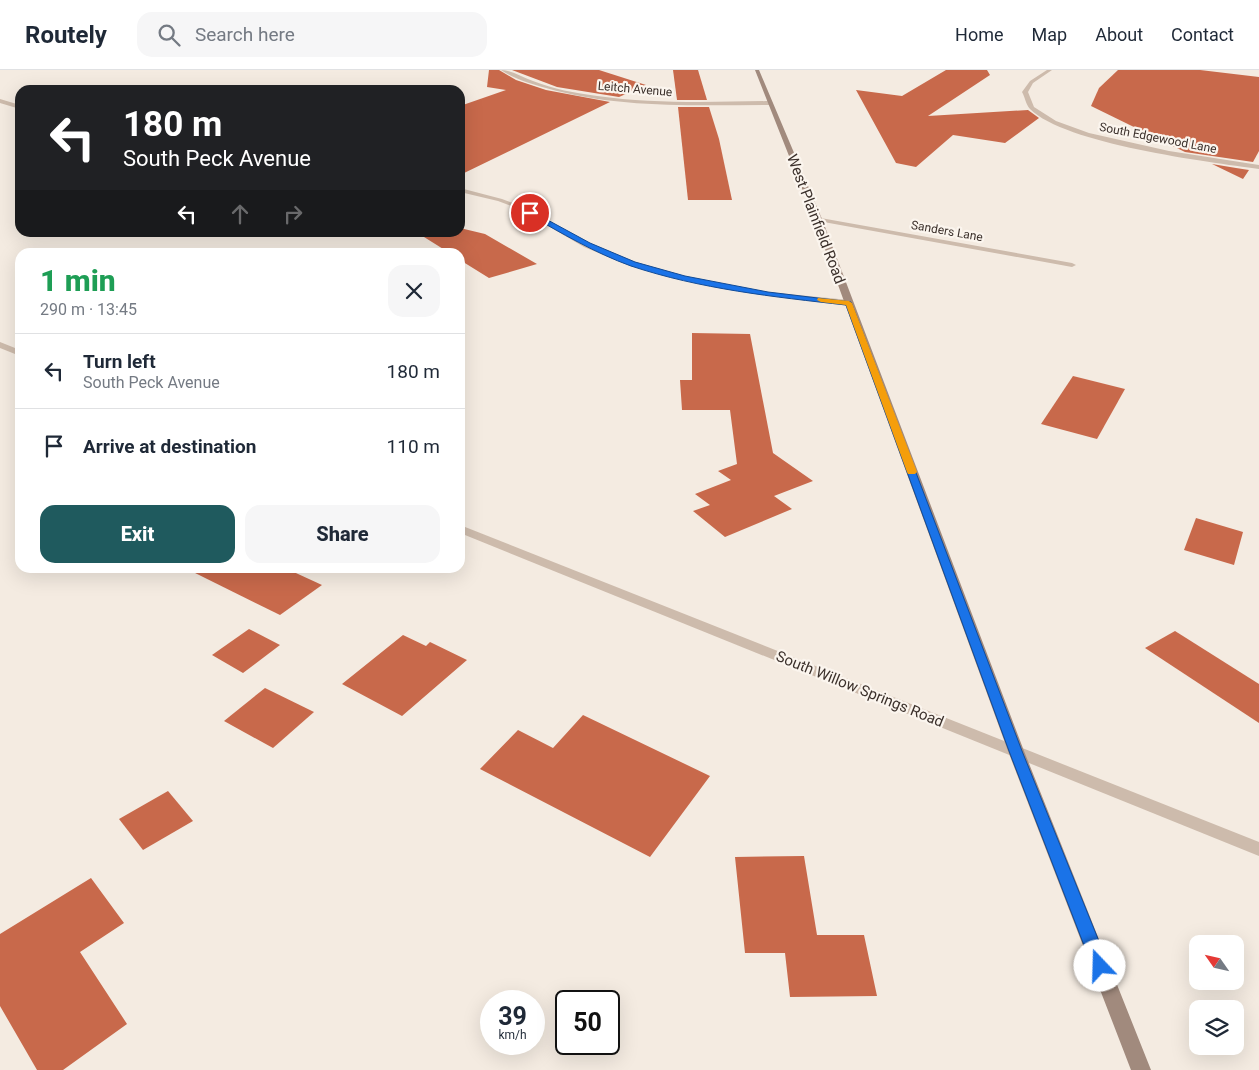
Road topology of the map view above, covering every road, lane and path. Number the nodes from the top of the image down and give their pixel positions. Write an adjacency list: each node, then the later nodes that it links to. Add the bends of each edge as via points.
1 (503, 70): 5 (street, Leitch Avenue, via 517,78 563,91 609,98 666,103)
2 (757, 70): 5 (main road, West Plainfield Road)
3 (1050, 70): 7 (street, South Edgewood Lane, via 1029,86 1025,97 1038,114 1055,123 1110,141)
4 (0, 101): 6 (street)
5 (770, 103): 9 (main road, West Plainfield Road)
6 (15, 106)
7 (1259, 167)
8 (465, 191): 11 (street, via 521,208 587,245 633,264 684,278 768,294)
9 (818, 219): 10 (street, Sanders Lane); 11 (main road, West Plainfield Road)
10 (1072, 265)
11 (849, 303): 15 (main road, West Plainfield Road)
12 (0, 345): 13 (street)
13 (15, 351)
14 (465, 531): 15 (street, South Willow Springs Road)
15 (1016, 751): 16 (street, South Willow Springs Road); 17 (main road, West Plainfield Road)
16 (1259, 849)
17 (1141, 1070)

